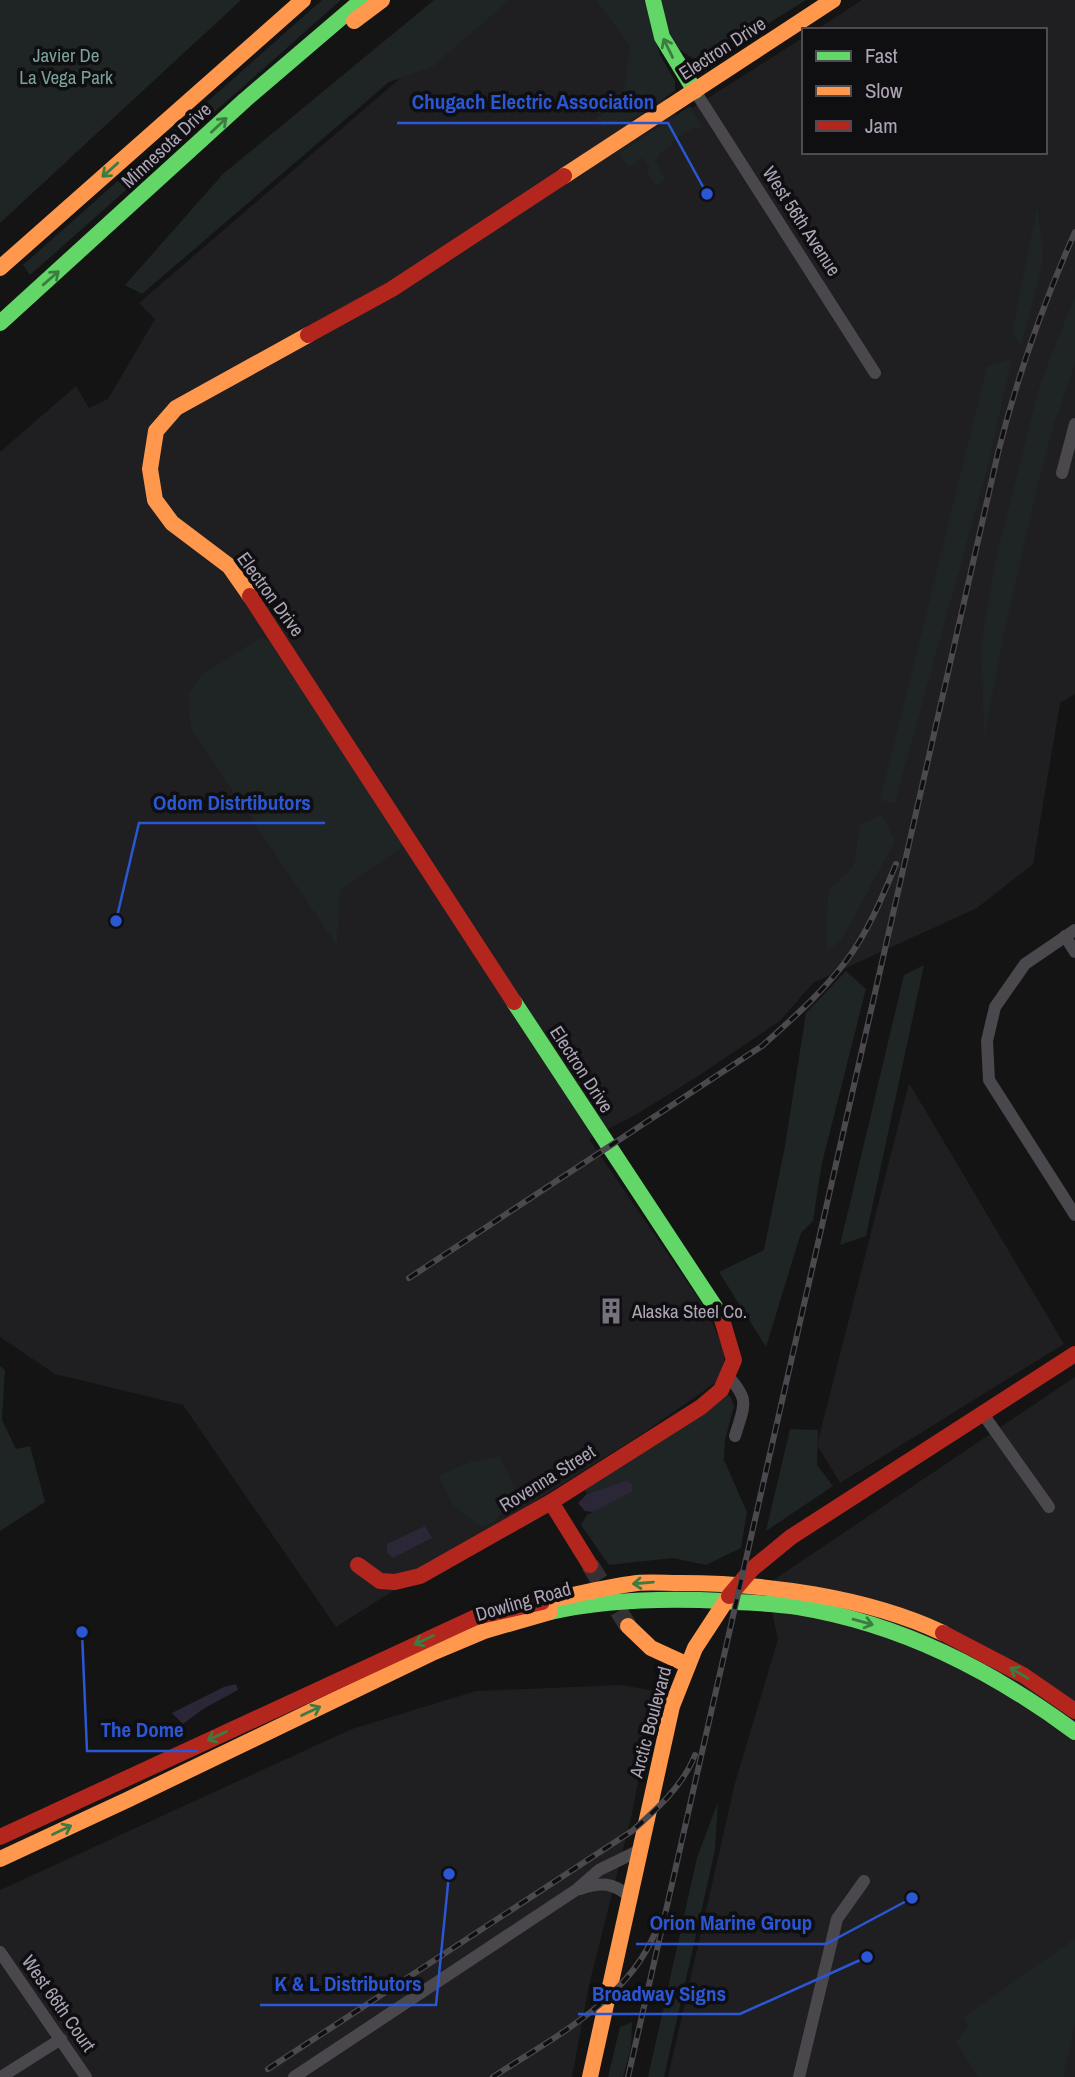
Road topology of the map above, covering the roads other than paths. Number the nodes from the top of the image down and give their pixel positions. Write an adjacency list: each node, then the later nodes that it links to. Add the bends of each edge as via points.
1 (293, 0): 7 (main road)
2 (303, 0): 7 (main road, Minnesota Drive)
3 (362, 0): 9 (main road, Minnesota Drive)
4 (382, 0): 9 (main road)
5 (653, 0): 8 (main road, one-way to 5, via 667,48)
6 (832, 0): 8 (main road, Electron Drive)
7 (216, 76): 10 (main road, Minnesota Drive, one-way to 10)
8 (695, 90): 12 (street, West 56th Avenue); 19 (main road, Electron Drive, via 392,289 176,408 156,430 150,469 155,500 172,523 229,566 275,632 721,1316)
9 (245, 100): 11 (main road, Minnesota Drive, one-way to 9)
10 (0, 268)
11 (0, 323)
12 (875, 373)
13 (1075, 424): 14 (street)
14 (1062, 473)
15 (1070, 933): 16 (street); 17 (street, via 1025,964 996,1007 987,1041 989,1080)
16 (1075, 952)
17 (1075, 1216)
18 (1075, 1354): 20 (main road, Arctic Boulevard)
19 (731, 1367): 21 (street, via 745,1402); 22 (main road, Rovenna Street, via 721,1390 701,1407)
20 (983, 1414): 23 (street); 28 (main road, Arctic Boulevard, via 791,1538 752,1569 704,1632)
21 (735, 1436)
22 (551, 1502): 24 (main road, Rovenna Street, via 420,1576 380,1581); 25 (main road)
23 (1049, 1507)
24 (358, 1564)
25 (590, 1565)
26 (799, 1599): 29 (main road, Dowling Road, one-way to 26, via 1023,1675 919,1622 871,1608); 30 (main road, Dowling Road, one-way to 30, via 935,1646 1011,1686); 31 (main road, Dowling Road, one-way to 31, via 711,1583 665,1582 610,1587 476,1617); 33 (main road, Dowling Road, one-way to 26, via 405,1666 533,1615 651,1598)
27 (628, 1626): 28 (main road, via 652,1648)
28 (688, 1665): 32 (main road, Arctic Boulevard, via 672,1706)
29 (1075, 1711)
30 (1075, 1732)
31 (0, 1837)
32 (640, 1850): 35 (street, via 599,1870); 36 (main road, Arctic Boulevard)
33 (0, 1859)
34 (864, 1881): 43 (street, via 837,1919)
35 (576, 1890): 36 (street, via 609,1884); 41 (street)
36 (630, 1897): 42 (main road, Arctic Boulevard)
37 (0, 1952): 38 (street, West 66th Court)
38 (61, 2039): 39 (street); 40 (street, West 66th Court)
39 (1, 2077)
40 (86, 2077)
41 (294, 2077)
42 (590, 2077)
43 (799, 2077)

